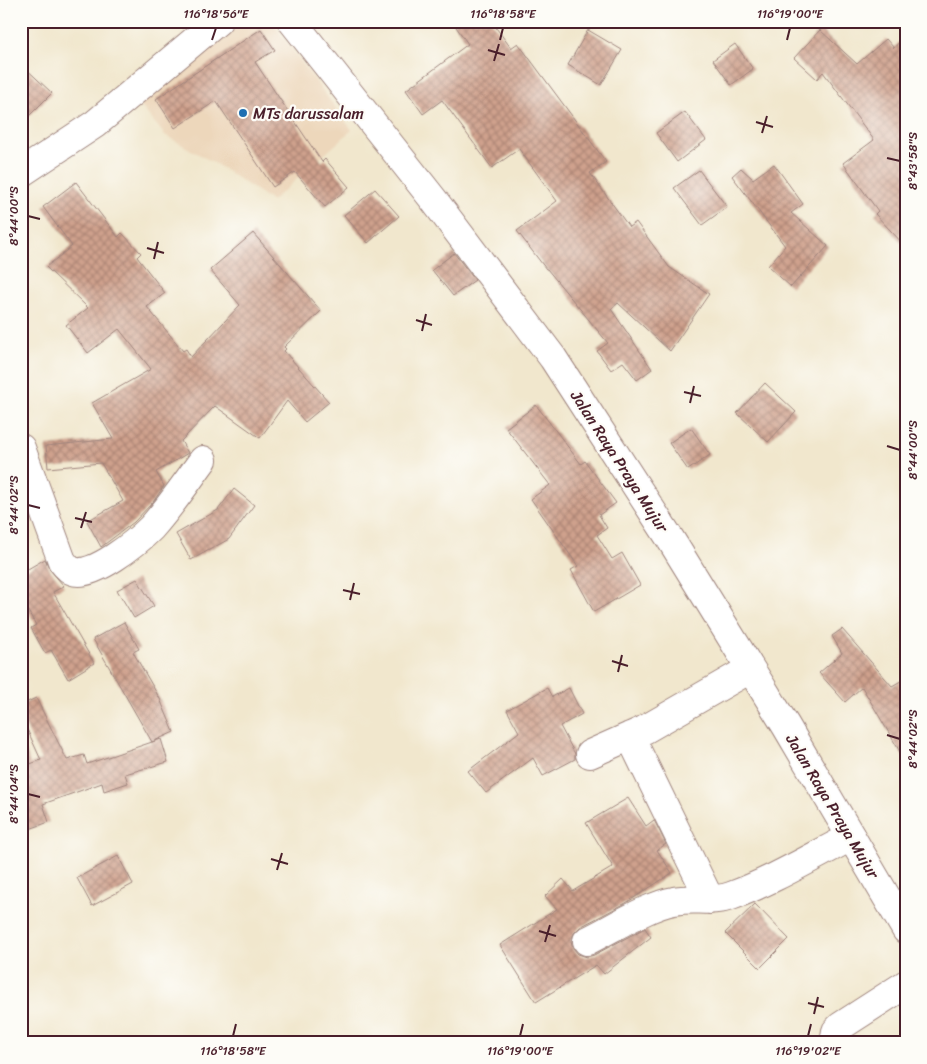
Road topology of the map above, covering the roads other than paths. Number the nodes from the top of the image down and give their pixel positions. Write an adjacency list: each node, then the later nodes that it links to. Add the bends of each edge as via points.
1 (218, 21): 3 (street, via 95,124)
2 (292, 21): 6 (street, Jalan Raya Praya Mujur, via 433,199 552,358 672,540)
3 (21, 173)
4 (21, 448): 5 (street, via 62,561 71,571 78,572 87,572 113,559 150,528)
5 (203, 460)
6 (750, 668): 7 (street); 9 (street, Jalan Raya Praya Mujur)
7 (630, 736): 8 (street); 10 (street)
8 (590, 754)
9 (851, 836): 10 (street, via 766,881 730,897); 11 (street, Jalan Raya Praya Mujur)
10 (710, 900): 12 (street, via 673,901 648,910)
11 (906, 930)
12 (587, 942)
13 (906, 984): 14 (street, via 841,1026 836,1031)
14 (834, 1043)

